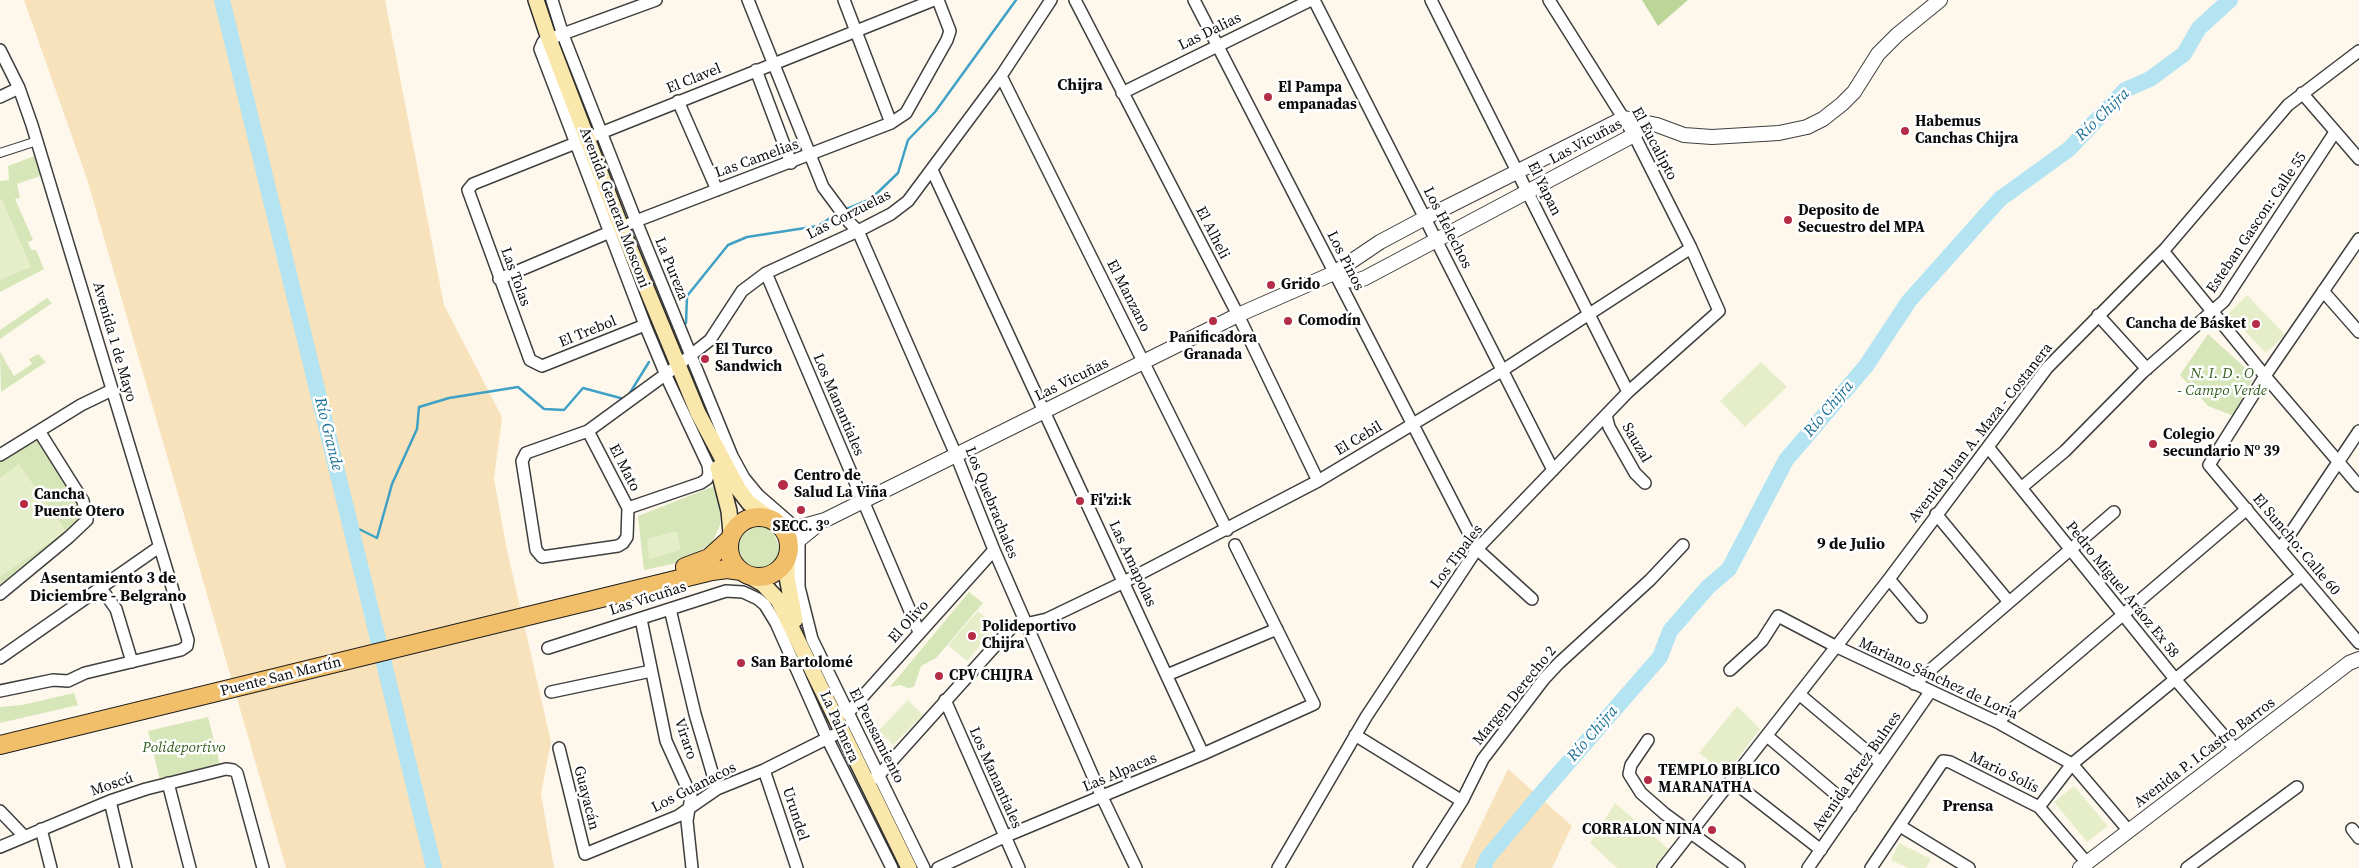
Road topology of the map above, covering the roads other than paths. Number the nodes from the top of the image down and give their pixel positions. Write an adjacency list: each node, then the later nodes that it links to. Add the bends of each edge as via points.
1 (536, 0): 16 (main road, Avenida General Mosconi)
2 (552, 0): 16 (street, La Pureza)
3 (656, 0): 16 (street)
4 (748, 0): 20 (street, Los Quebrachales)
5 (844, 0): 15 (street)
6 (934, 0): 15 (street, El Clavel)
7 (938, 0): 29 (street, Las Camelias, via 950,31 947,40 906,113)
8 (1051, 0): 22 (street, Las Corzuelas)
9 (1074, 0): 24 (street, El Alheli)
10 (1194, 0): 17 (street, Los Pinos)
11 (1312, 0): 17 (street, Las Dalias); 45 (street, Los Helechos)
12 (1430, 0): 41 (street, El Yapan)
13 (1549, 0): 28 (street, El Eucalipto)
14 (1940, 0): 30 (street, via 1878,54 1854,92 1842,104 1807,127 1778,133 1712,137 1684,135)
15 (856, 32): 20 (street, El Clavel); 29 (street)
16 (556, 37): 31 (street, La Pureza); 34 (main road, Avenida General Mosconi)
17 (1216, 45): 24 (street, Las Dalias); 56 (street, Los Pinos)
18 (0, 50): 23 (street, Avenida 1 de Mayo)
19 (2359, 52): 25 (street, Avenida Juan A. Maza - Costanera)
20 (773, 63): 21 (street, El Clavel); 37 (street, Los Quebrachales)
21 (756, 70): 27 (street, El Clavel); 39 (street)
22 (1001, 76): 40 (street, Las Corzuelas); 67 (street, El Manzano)
23 (19, 88): 26 (street); 35 (street, Avenida 1 de Mayo)
24 (1122, 93): 62 (street, El Alheli)
25 (2302, 93): 32 (street); 53 (street, Avenida Juan A. Maza - Costanera, via 2288,104)
26 (0, 97)
27 (678, 101): 31 (street, El Clavel); 43 (street)
28 (1624, 118): 30 (street, Las Vicuñas); 33 (street, El Eucalipto); 41 (street, Las Vicuñas)
29 (891, 123): 37 (street, Las Camelias)
30 (1644, 123): 33 (street, Las Vicuñas)
31 (601, 132): 34 (street, El Clavel); 46 (street, La Pureza)
32 (2335, 132): 38 (street); 60 (street, Esteban Gascon: Calle 55, via 2224,301)
33 (1634, 135): 44 (street, Las Vicuñas); 52 (street, El Eucalipto)
34 (581, 140): 42 (street, El Clavel, via 473,184); 47 (main road, Avenida General Mosconi)
35 (37, 141): 36 (street); 73 (street, Avenida 1 de Mayo)
36 (0, 153)
37 (810, 156): 39 (street, Las Camelias); 48 (street, Los Quebrachales, via 823,187)
38 (2359, 159)
39 (791, 162): 43 (street, Las Camelias)
40 (932, 170): 48 (street, Las Corzuelas, via 908,201); 75 (street, Las Amapolas)
41 (1518, 171): 44 (street, El Yapan); 45 (street, Las Vicuñas)
42 (468, 190): 57 (street, Las Tolas)
43 (716, 190): 46 (street, Las Camelias)
44 (1528, 191): 49 (street, Las Vicuñas); 63 (street, El Yapan)
45 (1425, 218): 49 (street, Los Helechos); 51 (street, Las Vicuñas)
46 (636, 221): 47 (street, Las Camelias); 66 (street, La Pureza)
47 (615, 230): 57 (street, Las Camelias); 64 (street); 71 (main road, Avenida General Mosconi)
48 (858, 231): 55 (street, Las Corzuelas); 84 (street, Los Quebrachales)
49 (1436, 239): 54 (street, Las Vicuñas); 70 (street, Los Helechos)
50 (2359, 239): 58 (street)
51 (1380, 242): 54 (street, via 1392,253); 56 (street, Las Vicuñas)
52 (1691, 248): 59 (street, El Eucalipto); 63 (street, El Cebil)
53 (2163, 251): 60 (street); 61 (street, Avenida Juan A. Maza - Costanera)
54 (1392, 263): 56 (street, Las Vicuñas, via 1356,281)
55 (766, 273): 66 (street, Las Corzuelas, via 742,291 710,340); 91 (street, Los Manantiales)
56 (1334, 273): 62 (street, Las Vicuñas); 78 (street, Los Pinos)
57 (499, 279): 68 (street, Las Tolas, via 530,360)
58 (2323, 291): 65 (street); 72 (street)
59 (1719, 311): 74 (street, Los Tipales)
60 (2213, 312): 69 (street, Esteban Gascon: Calle 55); 72 (street)
61 (2098, 315): 69 (street); 82 (street, Avenida Juan A. Maza - Costanera, via 2047,368)
62 (1238, 316): 67 (street, Las Vicuñas); 87 (street, El Alheli)
63 (1590, 316): 70 (street, El Cebil); 74 (street, El Yapan)
64 (645, 325): 68 (street, El Trebol); 71 (street)
65 (2359, 332)
66 (690, 356): 71 (street, Las Corzuelas); 97 (street, La Pureza, via 732,456 744,478)
67 (1145, 362): 75 (street, Las Vicuñas); 96 (street, El Manzano)
68 (542, 366)
69 (2147, 369): 90 (street, Esteban Gascon: Calle 55, via 2065,451)
70 (1503, 370): 78 (street, El Cebil); 86 (street, Los Helechos)
71 (671, 371): 76 (main road, Avenida General Mosconi); 81 (street, Las Corzuelas); 92 (street, via 709,473 701,482)
72 (2265, 376): 85 (street); 93 (street, El Suncho: Calle 60, via 2210,465)
73 (112, 390): 79 (street, via 81,404); 102 (street, Avenida 1 de Mayo)
74 (1628, 392): 77 (street, Los Tipales)
75 (1044, 412): 84 (street, Las Vicuñas); 110 (street, Las Amapolas)
76 (698, 413): 97 (main road, via 739,490 749,503); 98 (main road, via 720,471)
77 (1606, 415): 86 (street, Los Tipales); 88 (street, Sauzal, via 1608,426 1626,458)
78 (1412, 425): 87 (street, El Cebil); 103 (street, Los Pinos)
79 (39, 430): 83 (street); 112 (street, via 83,501 87,520)
80 (2359, 430): 85 (street)
81 (588, 431): 92 (street, El Mato); 101 (street, Las Corzuelas, via 532,449 526,452 522,461 536,550 548,558)
82 (1988, 447): 90 (street, Pedro Miguel Aráoz Ex 58); 95 (street, Avenida Juan A. Maza - Costanera)
83 (0, 455)
84 (956, 456): 91 (street, Las Vicuñas); 106 (street, Los Quebrachales)
85 (2338, 462): 89 (street); 105 (street)
86 (1552, 470): 103 (street, Los Tipales)
87 (1318, 482): 96 (street, El Cebil)
88 (1645, 483)
89 (2359, 486)
90 (2021, 488): 104 (street, Pedro Miguel Aráoz Ex 58)
91 (862, 502): 97 (street, Las Vicuñas); 123 (street, Los Manantiales)
92 (628, 508): 101 (street, El Mato, via 627,537)
93 (2247, 509): 105 (street, El Suncho: Calle 60); 118 (street)
94 (2114, 512): 104 (street)
95 (1936, 514): 109 (street, Avenida Juan A. Maza - Costanera); 115 (street)
96 (1227, 530): 110 (street, El Cebil)
97 (788, 536): 98 (main road, via 765,517 747,519); 107 (main road, via 776,572 758,577); 129 (main road, via 787,577 791,607); 143 (street, El Pensamiento, via 812,639)
98 (730, 537): 107 (main road, via 730,557); 116 (main road, via 709,558 693,565)
99 (1235, 545): 122 (street)
100 (1683, 545): 165 (street, Margen Derecho 2, via 1544,679 1483,759)
101 (618, 546)
102 (159, 547): 111 (street); 130 (street, Avenida 1 de Mayo, via 188,640 187,646)
103 (1478, 549): 114 (street, Los Pinos); 147 (street, Los Tipales)
104 (2069, 549): 115 (street); 118 (street, Pedro Miguel Aráoz Ex 58)
105 (2280, 549): 108 (street, El Suncho: Calle 60)
106 (994, 550): 121 (street, Los Quebrachales); 123 (street, El Olivo)
107 (744, 573): 116 (main road, via 727,569 712,571); 129 (main road, via 763,584 778,600)
108 (2301, 576): 124 (street, El Suncho: Calle 60); 135 (street)
109 (1888, 579): 119 (street); 125 (street, Avenida Juan A. Maza - Costanera)
110 (1124, 582): 121 (street, El Cebil, via 1047,619); 134 (street, Las Amapolas)
111 (100, 588): 128 (street); 130 (street, via 116,609)
112 (0, 594)
113 (758, 599): 117 (street, Las Vicuñas, via 735,590); 149 (street, La Palmera, via 776,623)
114 (1532, 599)
115 (2009, 602): 136 (street)
116 (560, 604): 137 (main road, Puente San Martín)
117 (670, 610): 120 (street, Las Vicuñas); 162 (street)
118 (2123, 615): 135 (street, Pedro Miguel Aráoz Ex 58); 144 (street)
119 (1921, 618)
120 (641, 619): 126 (street, Las Vicuñas); 133 (street, Viraro)
121 (1027, 623): 142 (street, El Cebil, via 1012,627); 163 (street, Los Quebrachales)
122 (1277, 629): 134 (street); 154 (street, Las Alpacas, via 1314,704)
123 (919, 632): 143 (street, El Olivo)
124 (2359, 643)
125 (1835, 646): 132 (street, Mariano Sánchez de Loria, via 1778,616 1762,641); 136 (street, Mariano Sánchez de Loria); 141 (street, Avenida Juan A. Maza - Costanera)
126 (548, 648)
127 (2359, 651): 131 (street, Avenida P. I.Castro Barros)
128 (0, 658)
129 (808, 659): 145 (main road)
130 (132, 662): 138 (street, via 85,673 68,681 53,680)
131 (2356, 663): 153 (street, Avenida P. I.Castro Barros)
132 (1730, 670)
133 (651, 671): 139 (street); 166 (street, Viraro, via 666,741 691,796)
134 (1167, 675): 154 (street, Las Amapolas)
135 (2175, 679): 153 (street, Pedro Miguel Aráoz Ex 58); 156 (street)
136 (1914, 684): 140 (street, Mariano Sánchez de Loria)
137 (218, 687): 146 (main road, Puente San Martín); 151 (main road, Puente San Martín)
138 (0, 691)
139 (551, 692)
140 (1930, 692): 144 (street, Mariano Sánchez de Loria); 155 (street, Avenida Pérez Bulnes)
141 (1799, 694): 148 (street, Avenida Juan A. Maza - Costanera); 155 (street)
142 (945, 700): 158 (street, El Cebil); 177 (street, Los Manantiales)
143 (847, 714): 158 (street, El Pensamiento)
144 (1997, 722): 156 (street, Mariano Sánchez de Loria)
145 (842, 731): 149 (street, Los Guanacos); 158 (main road)
146 (0, 735)
147 (1355, 735): 165 (street); 194 (street, Los Tipales)
148 (1767, 736): 159 (street, Avenida Juan A. Maza - Costanera); 167 (street)
149 (827, 738): 157 (street, Los Guanacos); 171 (street, La Palmera)
150 (1648, 740): 175 (street, via 1631,765 1629,774 1641,793)
151 (0, 745)
152 (559, 748): 180 (street, Guayacán)
153 (2236, 750): 174 (street, Avenida P. I.Castro Barros)
154 (1203, 754): 163 (street, Las Alpacas)
155 (1881, 762): 167 (street, Avenida Pérez Bulnes)
156 (2072, 764): 168 (street); 174 (street, Mariano Sánchez de Loria)
157 (764, 770): 162 (street, Los Guanacos); 187 (street, Urundel)
158 (873, 779): 170 (main road); 190 (street, El Pensamiento)
159 (1731, 780): 175 (street, Avenida Juan A. Maza - Costanera); 179 (street)
160 (168, 783): 164 (street, Moscú); 184 (street); 185 (street, Moscú, via 226,769 237,773)
161 (2297, 787): 201 (street)
162 (717, 790): 166 (street, Los Guanacos)
163 (1102, 797): 177 (street, Las Alpacas); 193 (street, Los Quebrachales)
164 (110, 801): 173 (street, Moscú); 183 (street)
165 (1462, 801): 195 (street, Margen Derecho 2)
166 (689, 807): 180 (street, Los Guanacos, via 678,816); 186 (street, Viraro, via 687,821)
167 (1851, 807): 179 (street, Avenida Pérez Bulnes)
168 (2039, 807): 172 (street, Mario Solís, via 1950,762 1943,762); 181 (street, Mario Solís)
169 (0, 810): 176 (street)
170 (882, 814): 171 (street); 189 (main road)
171 (868, 821): 188 (street, La Palmera)
172 (1900, 826): 199 (street); 200 (street)
173 (41, 829): 176 (street, Moscú); 182 (street)
174 (2129, 831): 181 (street, Avenida P. I.Castro Barros)
175 (1690, 832): 196 (street, Avenida Juan A. Maza - Costanera); 197 (street)
176 (24, 836): 178 (street, Moscú)
177 (1004, 837): 191 (street, Las Alpacas); 192 (street, Los Manantiales)
178 (0, 847)
179 (1821, 850): 198 (street, Avenida Pérez Bulnes)
180 (585, 854)
181 (2084, 865)
182 (52, 868)
183 (126, 868)
184 (190, 868)
185 (263, 868)
186 (692, 868)
187 (797, 868)
188 (892, 868)
189 (909, 868)
190 (924, 868)
191 (938, 868)
192 (1019, 868)
193 (1136, 868)
194 (1278, 868)
195 (1420, 868)
196 (1663, 868)
197 (1740, 868)
198 (1808, 868)
199 (1871, 868)
200 (1969, 868)
201 (2187, 868)

